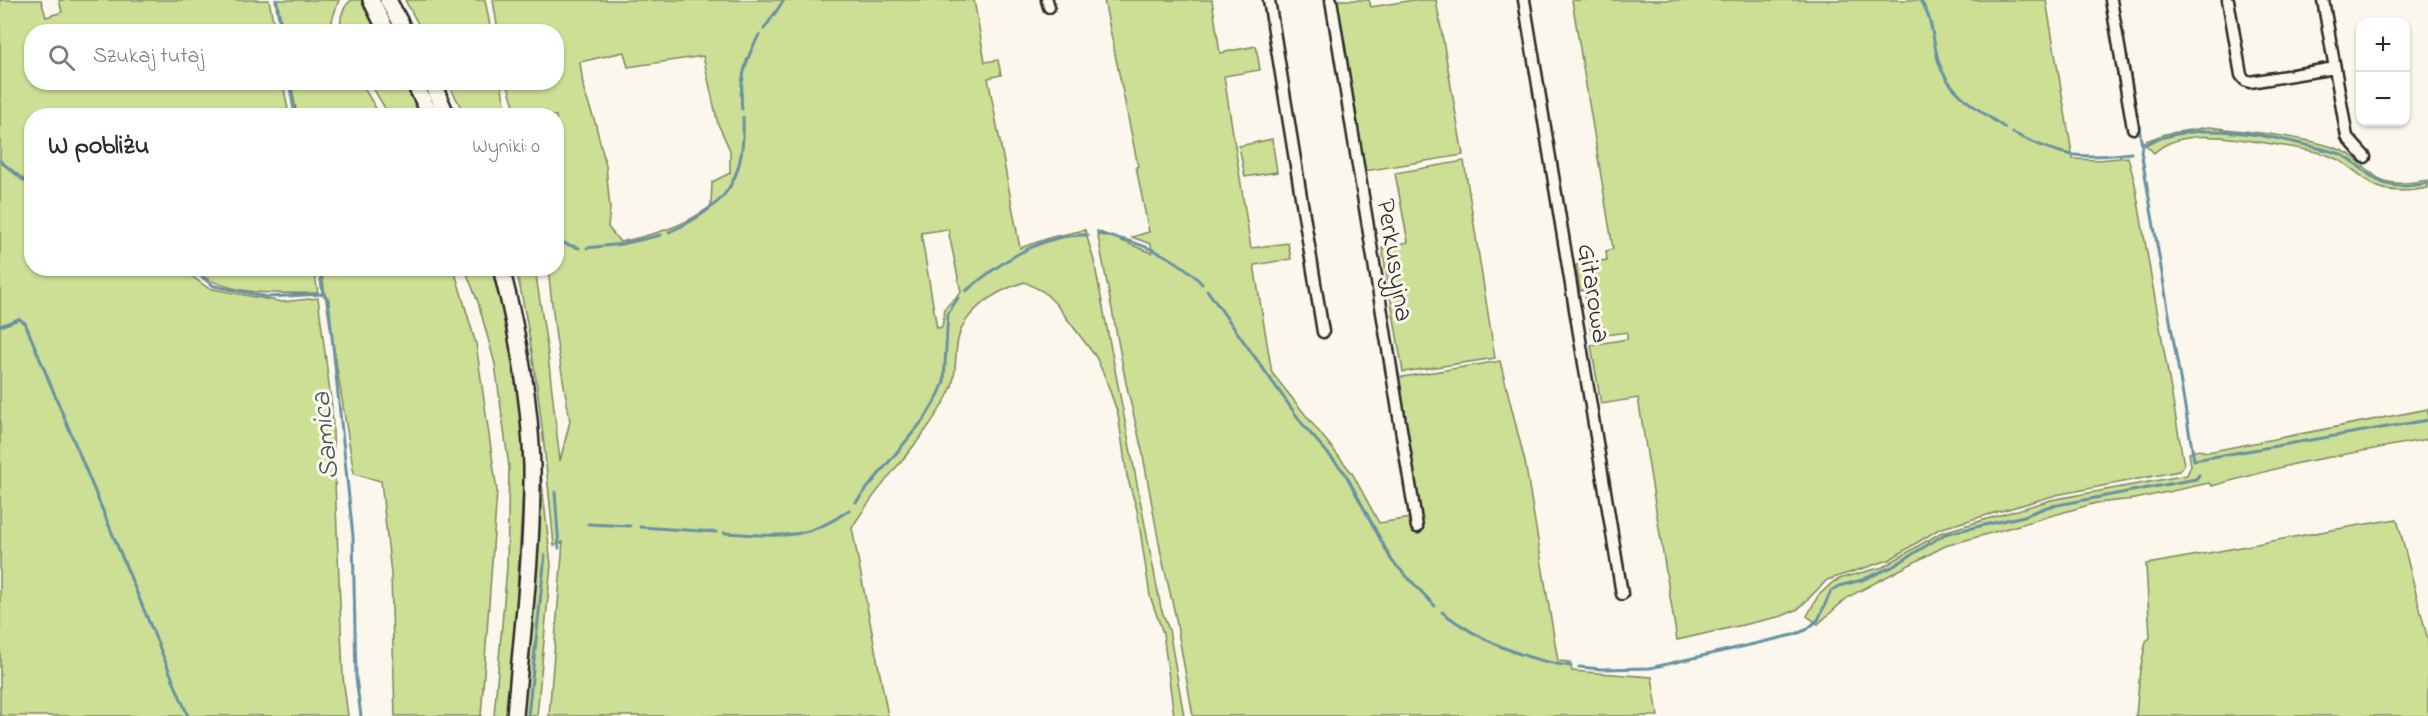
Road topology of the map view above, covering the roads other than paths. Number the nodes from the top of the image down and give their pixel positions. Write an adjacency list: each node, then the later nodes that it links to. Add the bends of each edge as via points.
1 (371, 0): 9 (main road)
2 (388, 0): 10 (main road)
3 (1269, 0): 19 (street)
4 (1331, 0): 20 (street, Perkusyjna)
5 (1524, 0): 21 (street, Gitarowa)
6 (2111, 0): 16 (street)
7 (2228, 0): 11 (street, via 2245,80)
8 (2324, 0): 11 (street)
9 (383, 24)
10 (401, 24)
11 (2335, 68): 17 (street, via 2347,136)
12 (418, 90): 14 (main road)
13 (436, 90): 15 (main road)
14 (427, 108)
15 (443, 108)
16 (2133, 128)
17 (2365, 157)
18 (503, 276): 22 (main road, via 518,341 532,466 531,548)
19 (1323, 332)
20 (1417, 527)
21 (1622, 594)
22 (515, 716)

